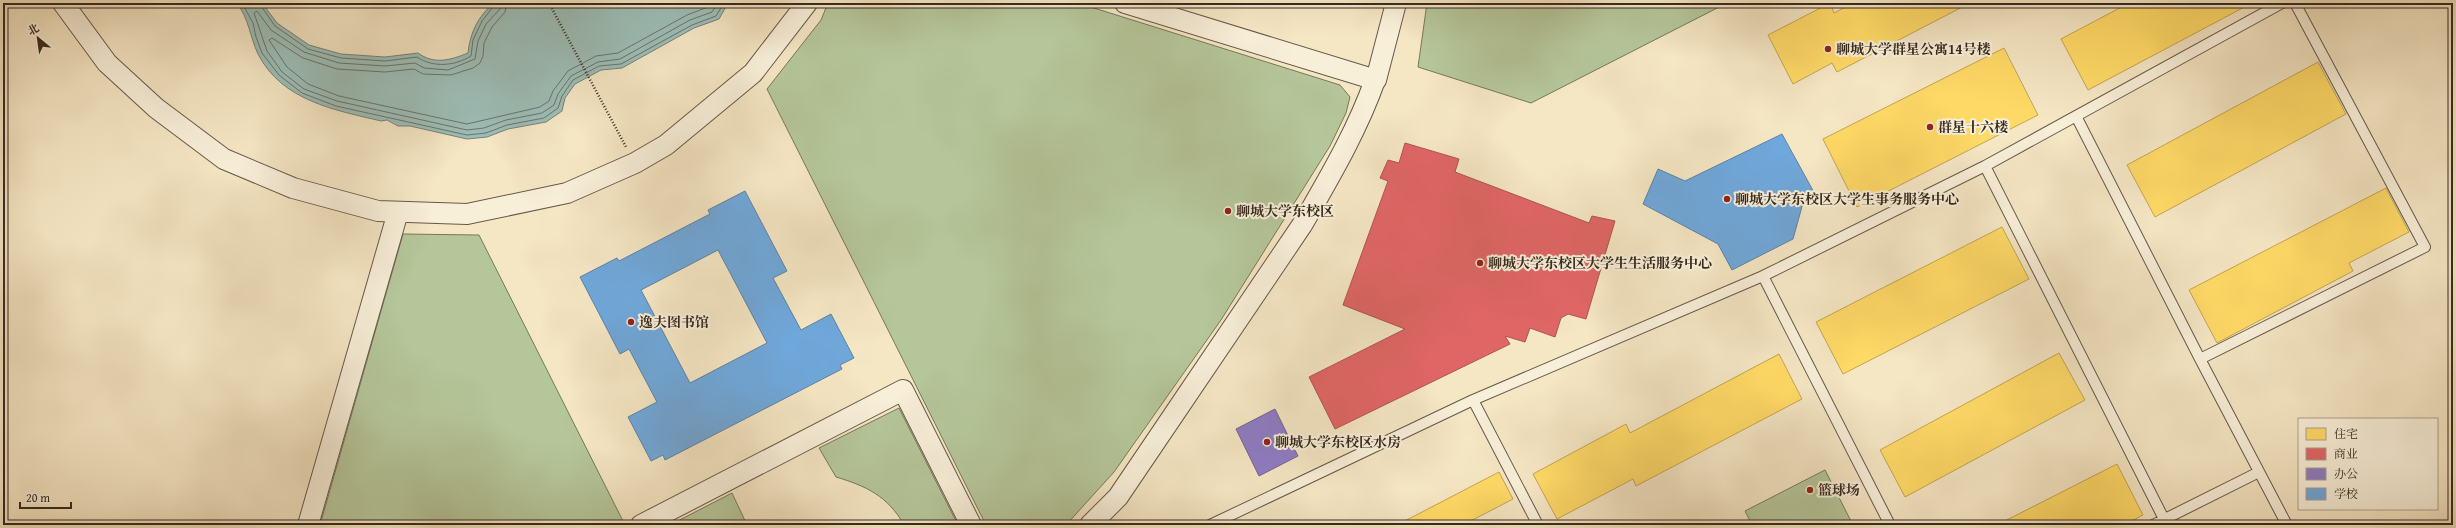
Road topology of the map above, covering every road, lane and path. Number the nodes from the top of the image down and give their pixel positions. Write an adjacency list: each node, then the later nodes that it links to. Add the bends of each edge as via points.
1 (63, 3): 12 (street, via 107,63 156,108 224,159 293,188 378,211)
2 (549, 3): 10 (path)
3 (807, 3): 10 (street, via 753,73 666,145)
4 (1125, 3): 8 (street)
5 (1396, 3): 8 (street)
6 (2282, 3): 9 (lane)
7 (2295, 3): 14 (lane, via 2425,247)
8 (1375, 80): 21 (street, via 1361,115 1302,225 1118,497)
9 (2076, 116): 11 (lane); 14 (lane)
10 (635, 163): 12 (street, via 567,193 467,214)
11 (1985, 166): 13 (lane); 17 (lane)
12 (398, 212): 18 (street)
13 (1763, 276): 15 (lane); 24 (lane)
14 (2200, 359): 16 (lane)
15 (1473, 400): 22 (lane); 23 (lane)
16 (2259, 472): 17 (lane); 26 (lane)
17 (2166, 522): 25 (lane)
18 (308, 525)
19 (641, 525): 20 (street, via 903,390)
20 (971, 525)
21 (1090, 525)
22 (1210, 525)
23 (1538, 525)
24 (1890, 525)
25 (2152, 525)
26 (2287, 525)

